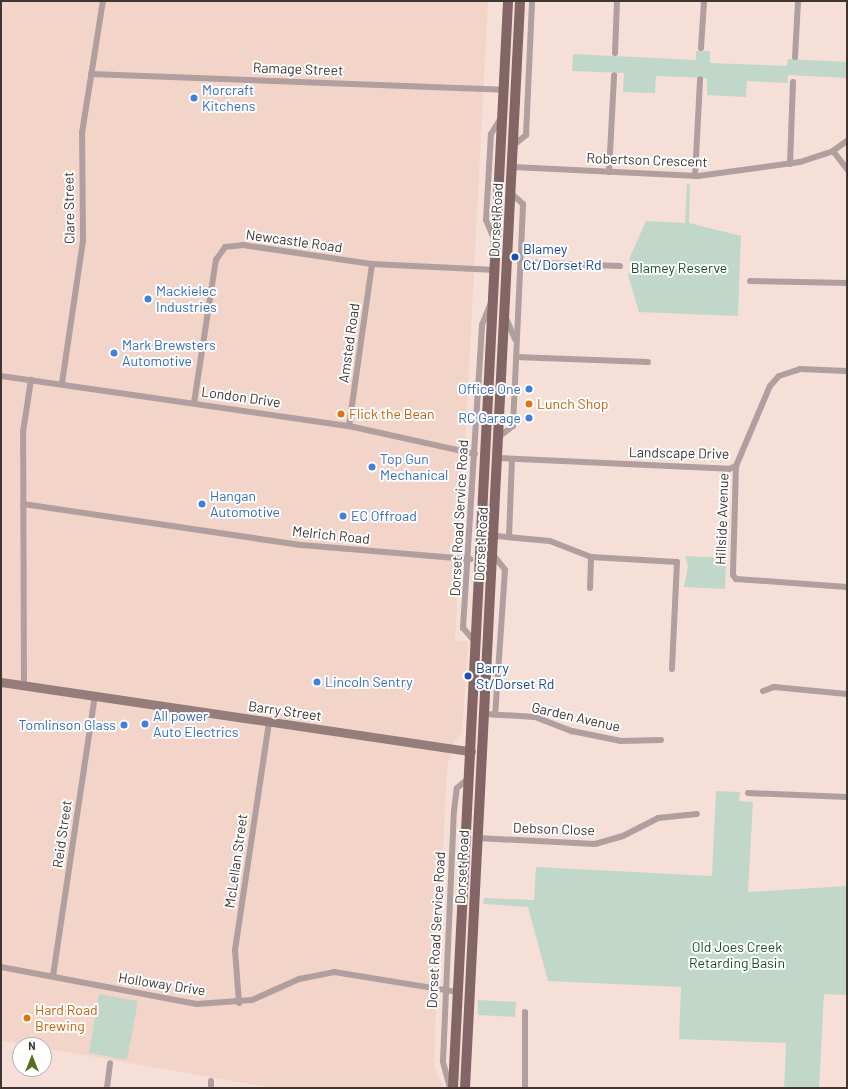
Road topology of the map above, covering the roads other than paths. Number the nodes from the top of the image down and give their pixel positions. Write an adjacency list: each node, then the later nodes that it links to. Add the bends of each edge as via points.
1 (103, 1): 11 (street, Clare Street)
2 (520, 1): 16 (main road, Dorset Road)
3 (532, 1): 19 (street, via 526,135)
4 (617, 1): 9 (street)
5 (704, 1): 8 (street)
6 (798, 1): 10 (street)
7 (509, 2): 15 (main road, Dorset Road)
8 (702, 48)
9 (615, 53)
10 (795, 57)
11 (91, 74): 15 (street, Ramage Street); 43 (street, Clare Street, via 80,152 83,240)
12 (614, 75): 25 (street)
13 (700, 79): 26 (street)
14 (793, 82): 21 (street)
15 (504, 90): 16 (main road); 17 (main road, Dorset Road)
16 (517, 90): 19 (main road, Dorset Road)
17 (503, 116): 22 (main road, Dorset Road); 28 (street, via 491,134 486,220)
18 (847, 141): 20 (street, Robertson Crescent)
19 (514, 145): 23 (main road, Dorset Road)
20 (834, 151): 21 (street, Robertson Crescent); 24 (street)
21 (790, 164): 26 (street, Robertson Crescent)
22 (500, 166): 23 (main road); 28 (main road, Dorset Road)
23 (513, 167): 25 (street, Robertson Crescent); 27 (main road, Dorset Road)
24 (847, 169)
25 (609, 172): 26 (street, Robertson Crescent)
26 (695, 176)
27 (512, 194): 29 (street, via 523,204); 36 (main road, Dorset Road)
28 (497, 244): 32 (main road, Dorset Road)
29 (520, 262): 31 (street); 37 (street)
30 (372, 264): 32 (street, Newcastle Road); 44 (street, Newcastle Road, via 232,244 219,251); 45 (street, Amsted Road)
31 (620, 266)
32 (496, 270): 35 (main road, Dorset Road)
33 (750, 281): 34 (street)
34 (847, 283)
35 (495, 295): 47 (street, Dorset Road Service Road, via 485,309 482,325); 48 (main road, Dorset Road)
36 (506, 318): 37 (street); 46 (main road, Dorset Road)
37 (516, 341): 38 (street)
38 (516, 357): 39 (street); 46 (street, via 513,426)
39 (648, 362)
40 (847, 371): 51 (street, Landscape Drive, via 800,368 779,376 770,386)
41 (1, 376): 42 (street, London Drive)
42 (31, 380): 43 (street, London Drive); 52 (street, via 23,432)
43 (62, 383): 44 (street, London Drive)
44 (194, 402): 45 (street, London Drive)
45 (349, 426): 47 (street, London Drive)
46 (500, 436): 49 (main road, Dorset Road)
47 (475, 454): 57 (street, Dorset Road Service Road)
48 (488, 458): 49 (main road); 61 (main road, Dorset Road)
49 (499, 458): 50 (street, Landscape Drive); 53 (main road, Dorset Road)
50 (512, 459): 51 (street, Landscape Drive, via 729,469); 54 (street)
51 (736, 466): 58 (street, Hillside Avenue, via 733,575 736,579)
52 (24, 504): 57 (street, Melrich Road, via 302,545); 64 (street)
53 (496, 536): 54 (street); 55 (main road, Dorset Road)
54 (509, 537): 56 (street, via 550,541)
55 (495, 557): 60 (main road, Dorset Road); 68 (street, via 505,570)
56 (592, 557): 59 (street); 62 (street, via 677,562)
57 (470, 559): 61 (street, Dorset Road Service Road, via 463,628)
58 (847, 587)
59 (590, 588)
60 (489, 640): 61 (main road); 68 (main road, Dorset Road)
61 (477, 644): 71 (main road, Dorset Road)
62 (672, 669)
63 (1, 682): 64 (main road, Barry Street)
64 (24, 686): 67 (main road, Barry Street)
65 (763, 691): 66 (street, via 774,687)
66 (847, 694)
67 (95, 696): 69 (main road, Barry Street); 79 (street, Reid Street)
68 (490, 714): 70 (street, Garden Avenue, via 535,717 572,731 621,740); 72 (main road, Dorset Road)
69 (269, 723): 71 (main road, Barry Street); 82 (street, McLellan Street, via 235,950)
70 (661, 740)
71 (471, 751): 72 (main road); 73 (main road, Dorset Road)
72 (482, 753): 77 (main road, Dorset Road)
73 (469, 778): 80 (street, Dorset Road Service Road, via 455,794); 81 (main road, Dorset Road)
74 (748, 793): 75 (street)
75 (847, 797)
76 (697, 814): 77 (street, Debson Close, via 658,818 618,838 595,844)
77 (477, 838): 90 (main road, Dorset Road)
78 (1, 967): 79 (street, Holloway Drive)
79 (53, 976): 82 (street, Holloway Drive, via 197,1004)
80 (445, 991): 81 (street, Holloway Drive); 82 (street, Holloway Drive, via 334,972 299,979); 88 (street, Dorset Road Service Road, via 443,1061)
81 (458, 992): 89 (main road, Dorset Road)
82 (239, 1003)
83 (525, 1012): 91 (street)
84 (110, 1063): 86 (street)
85 (212, 1081): 87 (street)
86 (107, 1088)
87 (211, 1088)
88 (450, 1088)
89 (453, 1088)
90 (465, 1088)
91 (525, 1088)

